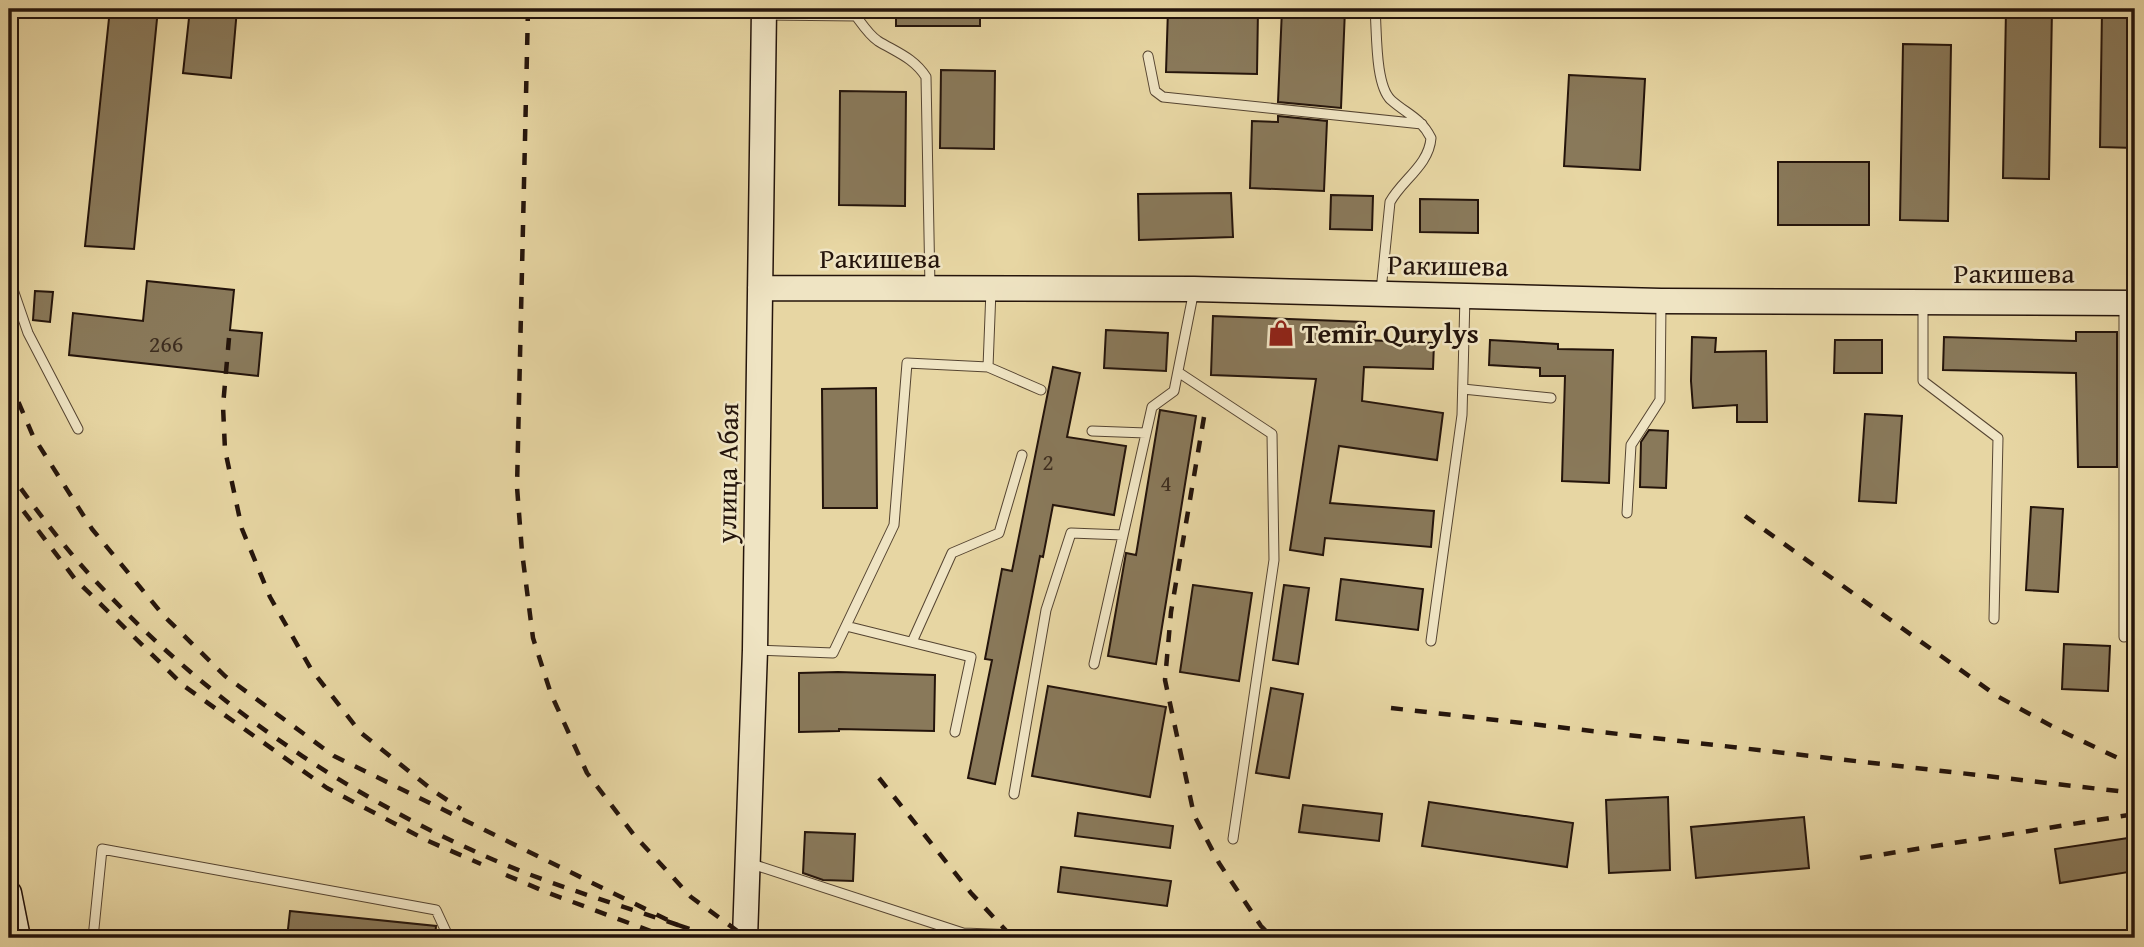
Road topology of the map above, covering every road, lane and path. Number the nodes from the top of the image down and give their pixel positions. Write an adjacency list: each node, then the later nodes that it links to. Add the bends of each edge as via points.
1 (1375, 9): 5 (lane, via 1381,84 1390,100)
2 (764, 12): 3 (lane); 7 (street, улица Абая)
3 (857, 12): 8 (lane, via 875,39 919,66 926,77)
4 (1149, 56): 5 (lane, via 1155,91 1163,97)
5 (1423, 124): 11 (lane, via 1431,138 1427,157 1390,202)
6 (9, 278): 21 (lane, via 27,333)
7 (760, 288): 8 (street, Ракишева); 34 (street, улица Абая)
8 (930, 288): 9 (street, Ракишева)
9 (991, 288): 10 (street, Ракишева); 16 (lane)
10 (1194, 289): 11 (street, Ракишева); 17 (lane)
11 (1381, 293): 12 (street, Ракишева)
12 (1465, 294): 13 (street, Ракишева); 18 (lane)
13 (1661, 301): 14 (street, Ракишева); 25 (lane, via 1660,400 1631,445)
14 (1923, 302): 15 (street, Ракишева); 29 (lane, via 1923,381 1998,438)
15 (2129, 303): 26 (lane)
16 (988, 367): 19 (lane); 30 (lane, via 907,363 894,525)
17 (1178, 372): 23 (lane, via 1174,391 1152,407); 38 (lane, via 1272,433 1274,560)
18 (1463, 389): 20 (lane); 32 (lane)
19 (1041, 390)
20 (1551, 398)
21 (78, 429)
22 (1092, 431): 23 (lane)
23 (1146, 433): 28 (lane)
24 (1022, 455): 33 (lane, via 999,533 952,552)
25 (1627, 513)
26 (2124, 514): 27 (lane); 31 (lane)
27 (2135, 515)
28 (1123, 535): 35 (lane); 37 (lane, via 1071,533 1046,610)
29 (1994, 619)
30 (846, 626): 33 (lane); 34 (lane, via 833,653)
31 (2124, 637)
32 (1431, 641)
33 (912, 642): 36 (lane, via 971,657)
34 (755, 650): 39 (street, улица Абая)
35 (1094, 664)
36 (955, 732)
37 (1014, 794)
38 (1233, 839)
39 (747, 862): 44 (street, улица Абая); 45 (lane, via 963,933)
40 (9, 893): 41 (street)
41 (18, 938)
42 (93, 938): 43 (lane, via 102,849 436,910)
43 (449, 938)
44 (745, 938)
45 (1099, 938)

